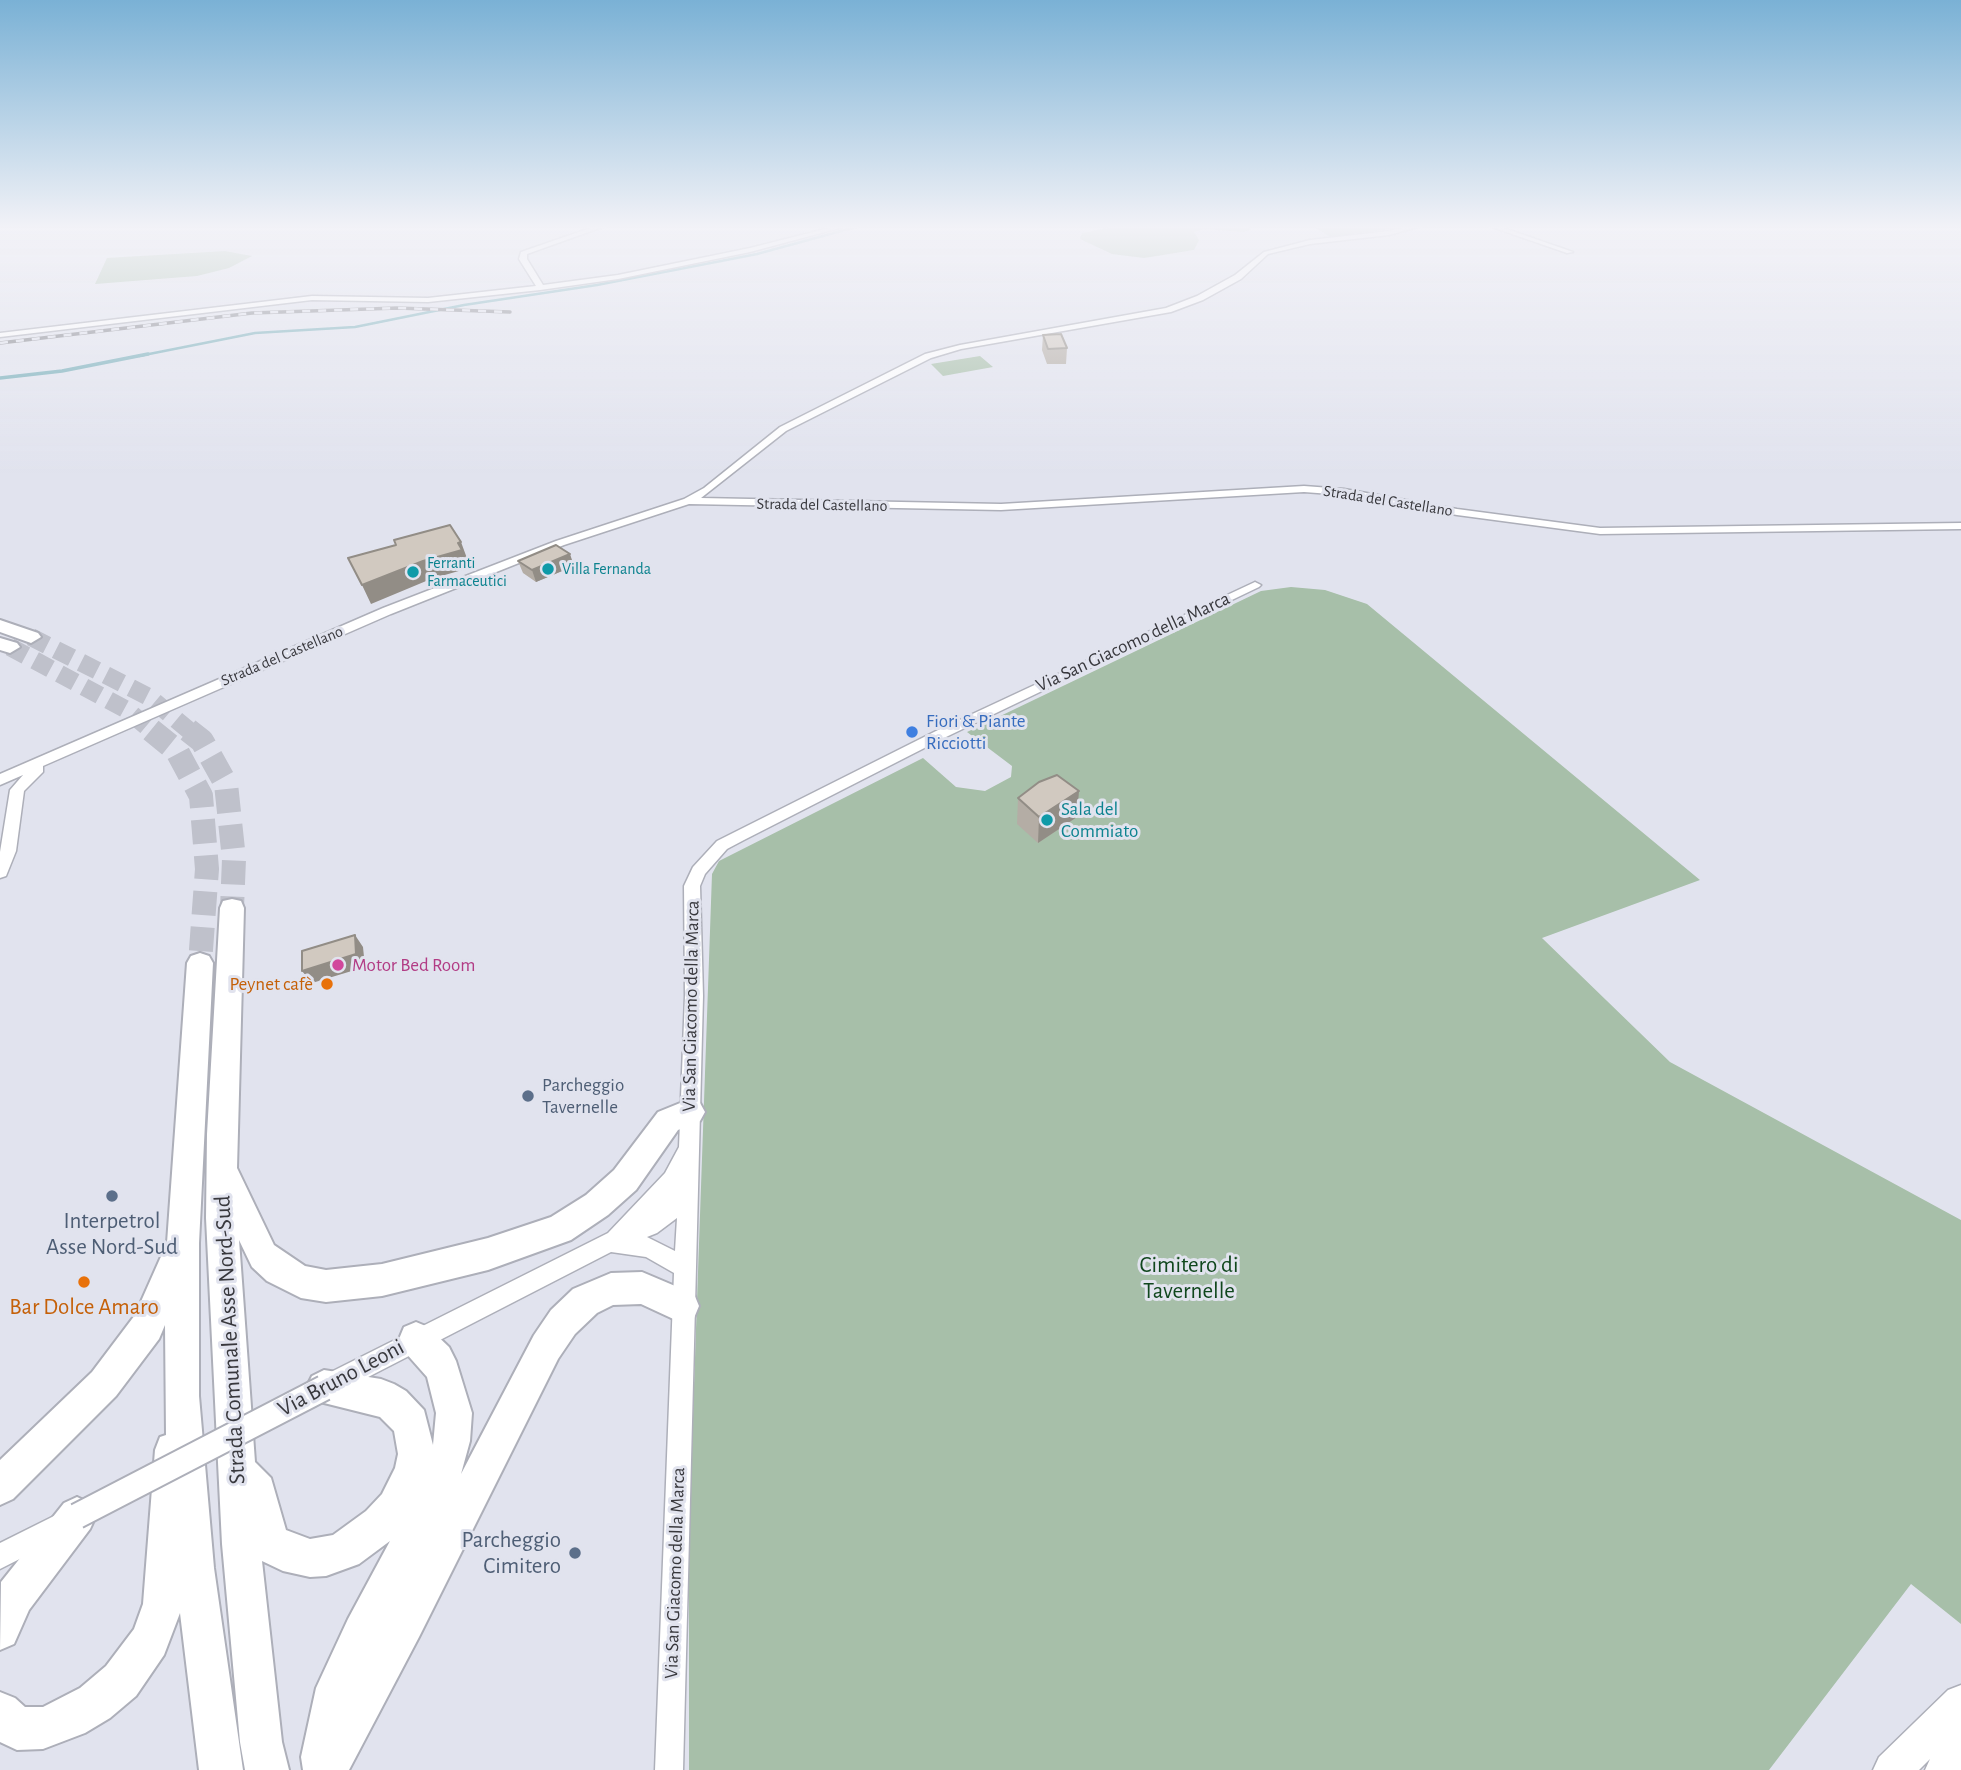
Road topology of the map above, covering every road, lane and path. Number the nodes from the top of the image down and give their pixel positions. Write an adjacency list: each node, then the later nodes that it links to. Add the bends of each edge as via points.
1 (231, 308): 3 (street)
2 (1174, 308): 4 (street, Strada del Castellano, via 928,356 783,429)
3 (0, 335)
4 (688, 501): 5 (street, Strada del Castellano, via 1001,507 1304,489 1600,531); 9 (street, Strada del Castellano, via 559,543 421,598)
5 (1961, 527)
6 (1255, 585): 15 (street, Via San Giacomo della Marca, via 941,734 722,845 692,886)
7 (0, 626): 8 (highway)
8 (31, 636)
9 (60, 753): 10 (street, Strada del Castellano); 11 (street, via 24,782)
10 (0, 780)
11 (6, 807): 12 (street, via 14,821)
12 (0, 872)
13 (232, 908): 17 (highway, Strada Comunale Asse Nord-Sud)
14 (200, 963): 21 (highway, Strada Comunale Asse Nord-Sud)
15 (690, 1112): 16 (street, Via San Giacomo della Marca); 17 (highway, via 668,1121 625,1180 560,1229 488,1254 382,1280 326,1286 301,1282 279,1270 263,1256)
16 (689, 1150): 18 (street, Via San Giacomo della Marca); 19 (street, Via Bruno Leoni, via 672,1179)
17 (222, 1169): 27 (highway, Strada Comunale Asse Nord-Sud)
18 (687, 1198): 19 (street, Via Bruno Leoni); 20 (street, Via Bruno Leoni, via 650,1226); 22 (street, Via San Giacomo della Marca)
19 (646, 1208): 20 (street, Via Bruno Leoni)
20 (610, 1242): 22 (street, via 649,1247); 24 (street, Via Bruno Leoni)
21 (183, 1243): 26 (highway, Strada Comunale Asse Nord-Sud); 28 (highway, via 147,1327 104,1384)
22 (684, 1267): 23 (street, Via San Giacomo della Marca)
23 (682, 1307): 37 (highway, via 642,1288 611,1289 585,1301 563,1322 545,1347 405,1623); 38 (street, Via San Giacomo della Marca)
24 (416, 1339): 25 (street, Via Bruno Leoni); 37 (highway, via 444,1373 454,1413 452,1441 422,1520 337,1688)
25 (324, 1388): 27 (highway, via 380,1398 403,1412 411,1423 413,1472 380,1525 345,1550 310,1559 283,1552 272,1544 258,1491); 29 (street, Via Bruno Leoni, bridge)
26 (181, 1396): 33 (highway, via 171,1464 163,1604 150,1641 121,1681 70,1718 43,1728 17,1729); 35 (highway, Strada Comunale Asse Nord-Sud, via 194,1567)
27 (236, 1470): 36 (highway, Strada Comunale Asse Nord-Sud, via 259,1729)
28 (0, 1486)
29 (77, 1516): 30 (street, Via Bruno Leoni); 31 (highway, via 15,1596)
30 (0, 1556)
31 (0, 1630)
32 (1961, 1703): 39 (main road)
33 (0, 1713)
34 (1961, 1729): 40 (main road)
35 (221, 1770)
36 (267, 1770)
37 (323, 1770)
38 (669, 1770)
39 (1892, 1770)
40 (1944, 1770)

